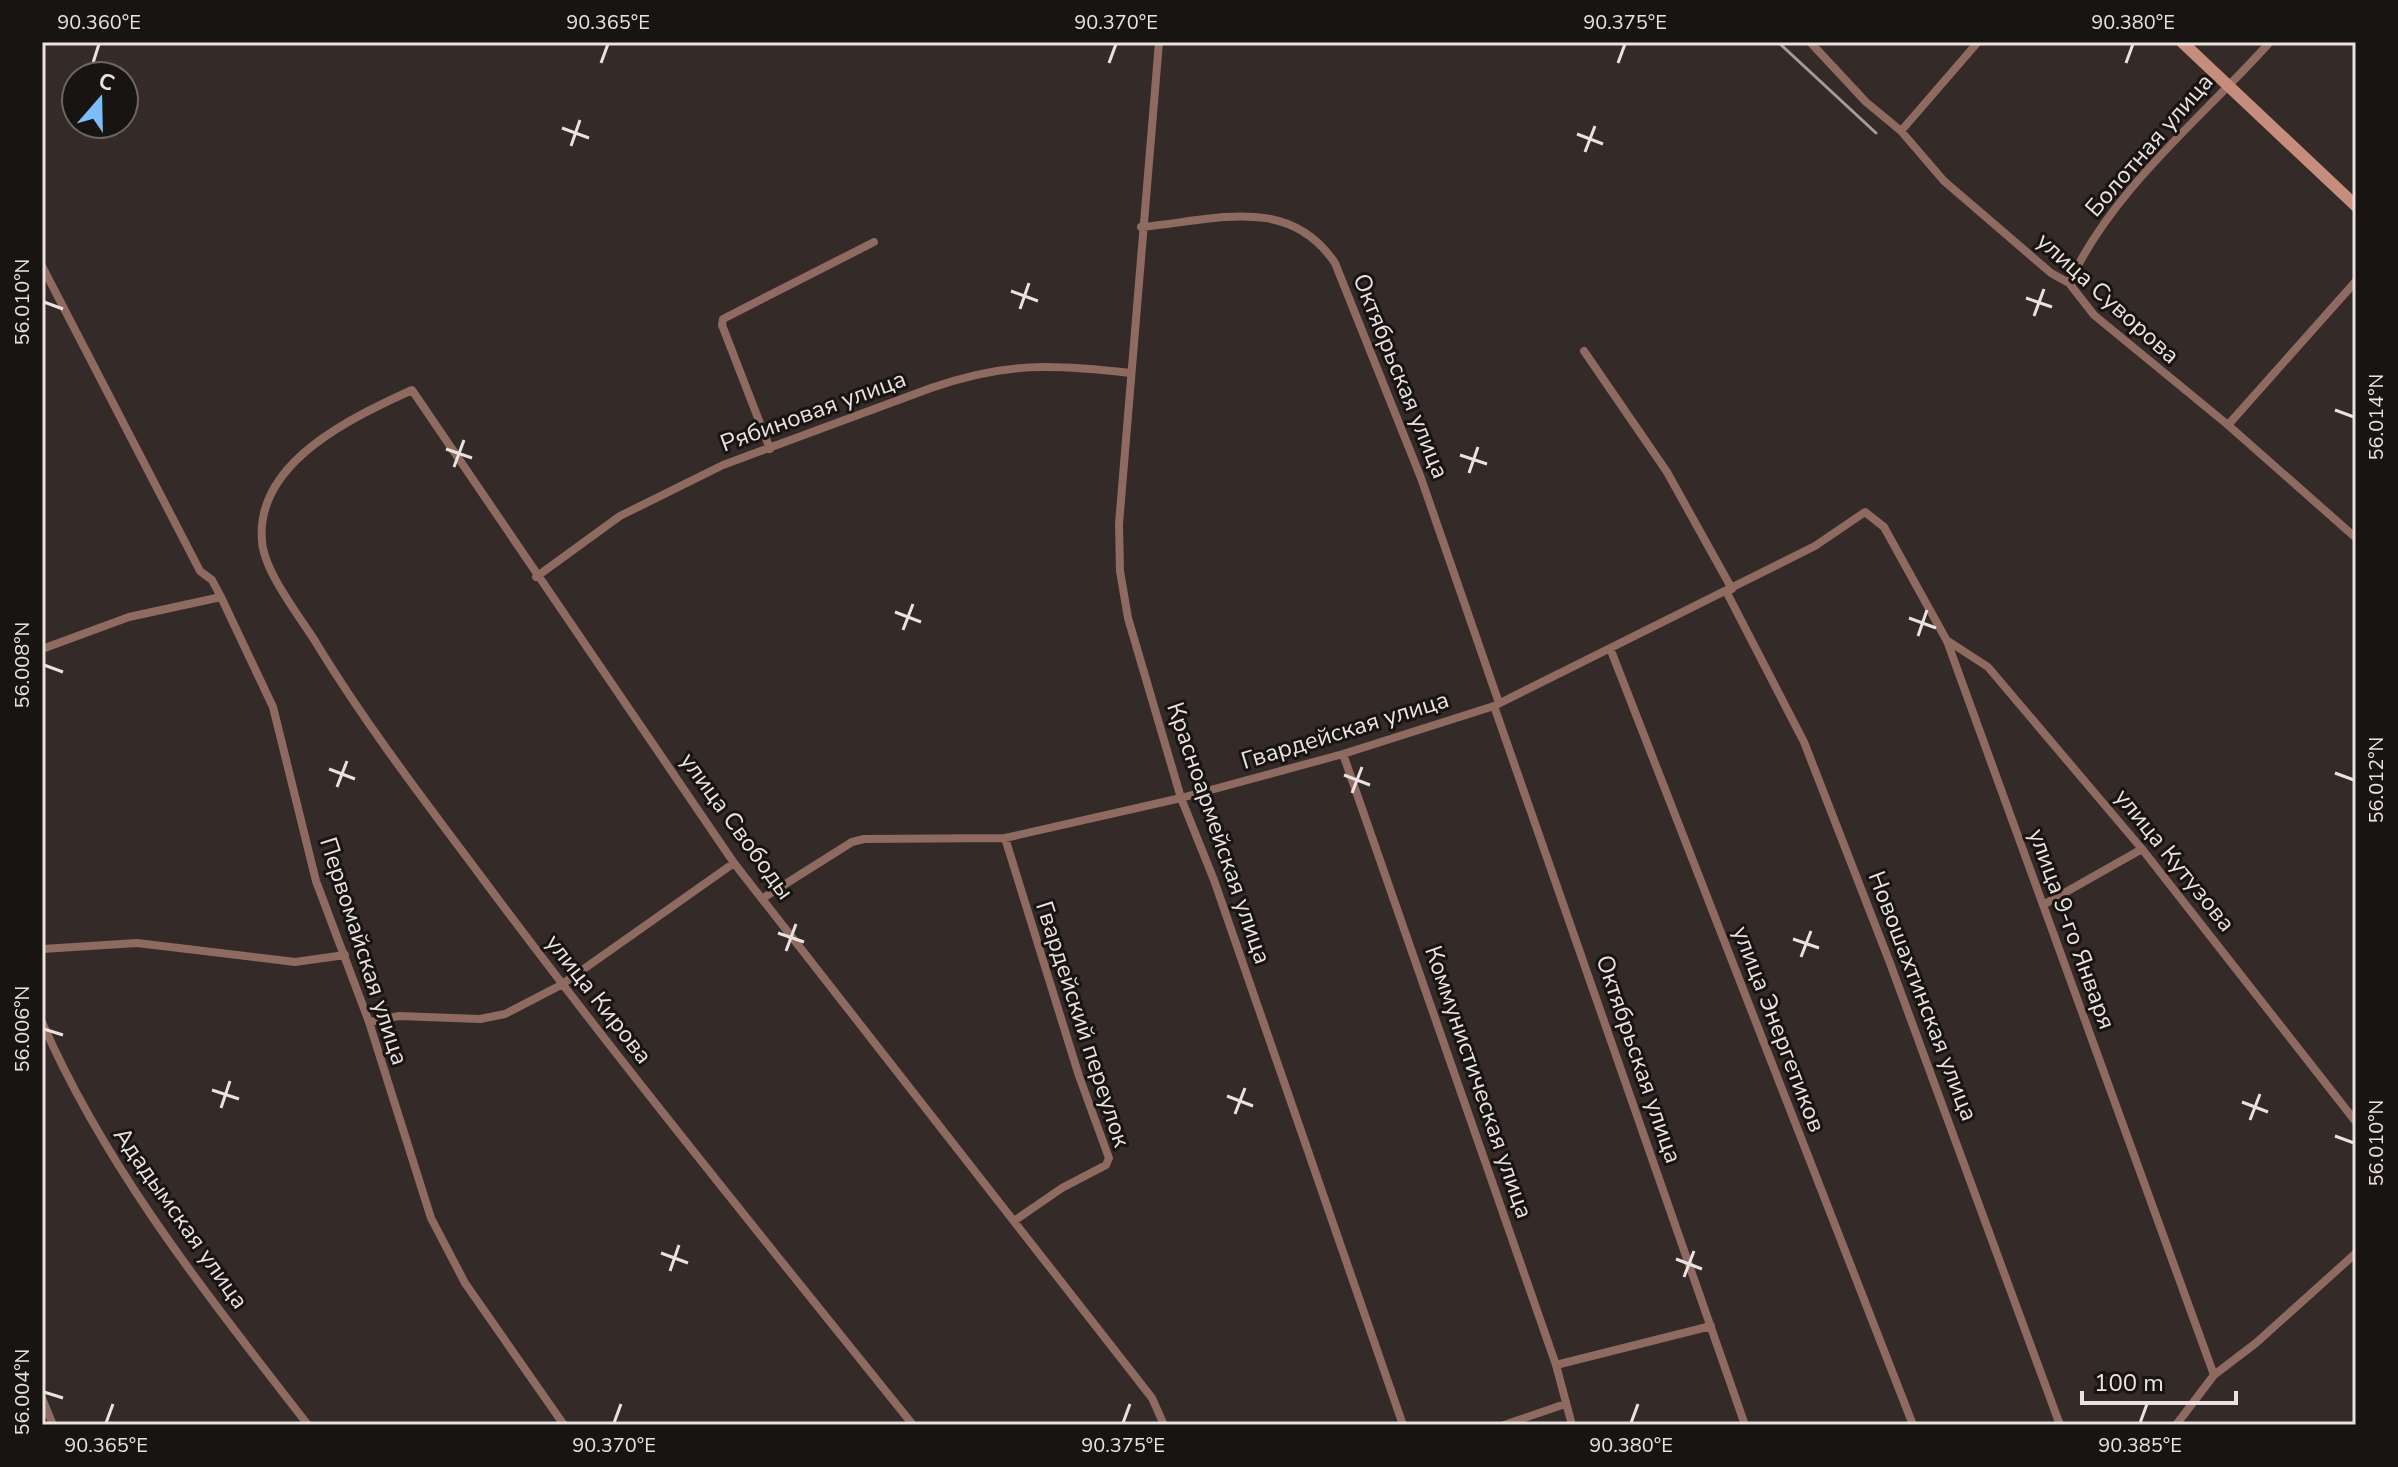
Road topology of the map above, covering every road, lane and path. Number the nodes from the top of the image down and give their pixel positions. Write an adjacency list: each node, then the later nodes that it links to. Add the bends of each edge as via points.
1 (1159, 42): 9 (street, Красноармейская улица)
2 (1810, 42): 7 (street, улица Суворова)
3 (1978, 42): 7 (street)
4 (2182, 42): 6 (street)
5 (2270, 42): 6 (street, Болотная улица)
6 (2226, 85): 8 (street); 13 (street, Болотная улица, via 2128,195)
7 (1901, 131): 13 (street, улица Суворова, via 1944,181)
8 (2356, 206)
9 (1141, 227): 15 (street, Красноармейская улица); 27 (street, Октябрьская улица, via 1259,216 1297,225 1325,248 1421,478)
10 (874, 242): 18 (street, via 723,319)
11 (42, 266): 23 (street, Первомайская улица, via 200,571)
12 (2356, 281): 17 (street)
13 (2069, 283): 17 (street, улица Суворова, via 2094,315)
14 (1584, 351): 22 (street, Новошахтинская улица, via 1667,472)
15 (1130, 373): 18 (street, Рябиновая улица, via 1031,365 1001,368 943,384); 29 (street, Красноармейская улица, via 1120,571 1128,618)
16 (412, 390): 21 (street, улица Свободы); 37 (street, улица Кирова, via 356,416 306,452 280,479 268,502 261,539 264,556 354,705)
17 (2228, 425): 20 (street, улица Суворова)
18 (770, 449): 21 (street, Рябиновая улица, via 723,465 620,516)
19 (1865, 512): 22 (street, Гвардейская улица, via 1815,546); 24 (street, улица 9-го Января, via 1884,527)
20 (2356, 538)
21 (536, 577): 32 (street, улица Свободы)
22 (1729, 590): 25 (street, Гвардейская улица); 58 (street, Новошахтинская улица, via 1804,742)
23 (221, 597): 26 (street, via 129,617); 36 (street, Первомайская улица, via 273,707 316,881)
24 (1947, 641): 31 (street, улица Кутузова, via 1988,667); 34 (street, улица 9-го Января)
25 (1610, 648): 27 (street, Гвардейская улица); 57 (street, улица Энергетиков)
26 (42, 649)
27 (1497, 704): 28 (street, Гвардейская улица); 43 (street, Октябрьская улица)
28 (1343, 754): 29 (street, Гвардейская улица); 44 (street, Коммунистическая улица)
29 (1181, 798): 30 (street, Гвардейская улица); 53 (street, Красноармейская улица)
30 (1005, 838): 33 (street, Гвардейская улица, via 864,839 837,850); 41 (street, Гвардейский переулок, via 1109,1158 1106,1165)
31 (2142, 849): 34 (street); 40 (street, улица Кутузова)
32 (734, 863): 33 (street, улица Свободы); 37 (street)
33 (763, 898): 41 (street, улица Свободы)
34 (2043, 905): 45 (street, улица 9-го Января)
35 (42, 949): 36 (street, via 137,943 295,962)
36 (345, 955): 39 (street, Первомайская улица)
37 (561, 985): 39 (street, via 492,1017 399,1016); 51 (street, улица Кирова)
38 (42, 1022): 49 (street, Ададымская улица, via 100,1139 200,1285)
39 (369, 1022): 50 (street, Первомайская улица, via 431,1218 465,1283)
40 (2356, 1122)
41 (1014, 1221): 52 (street, улица Свободы, via 1152,1398)
42 (2356, 1253): 45 (street)
43 (1711, 1326): 44 (street); 56 (street, Октябрьская улица)
44 (1556, 1365): 47 (street, Коммунистическая улица)
45 (2214, 1375): 59 (street)
46 (42, 1398): 48 (street)
47 (1565, 1404): 54 (street); 55 (street, Коммунистическая улица)
48 (53, 1425)
49 (308, 1425)
50 (564, 1425)
51 (913, 1425)
52 (1164, 1425)
53 (1403, 1425)
54 (1504, 1425)
55 (1572, 1425)
56 (1745, 1425)
57 (1913, 1425)
58 (2060, 1425)
59 (2176, 1425)

